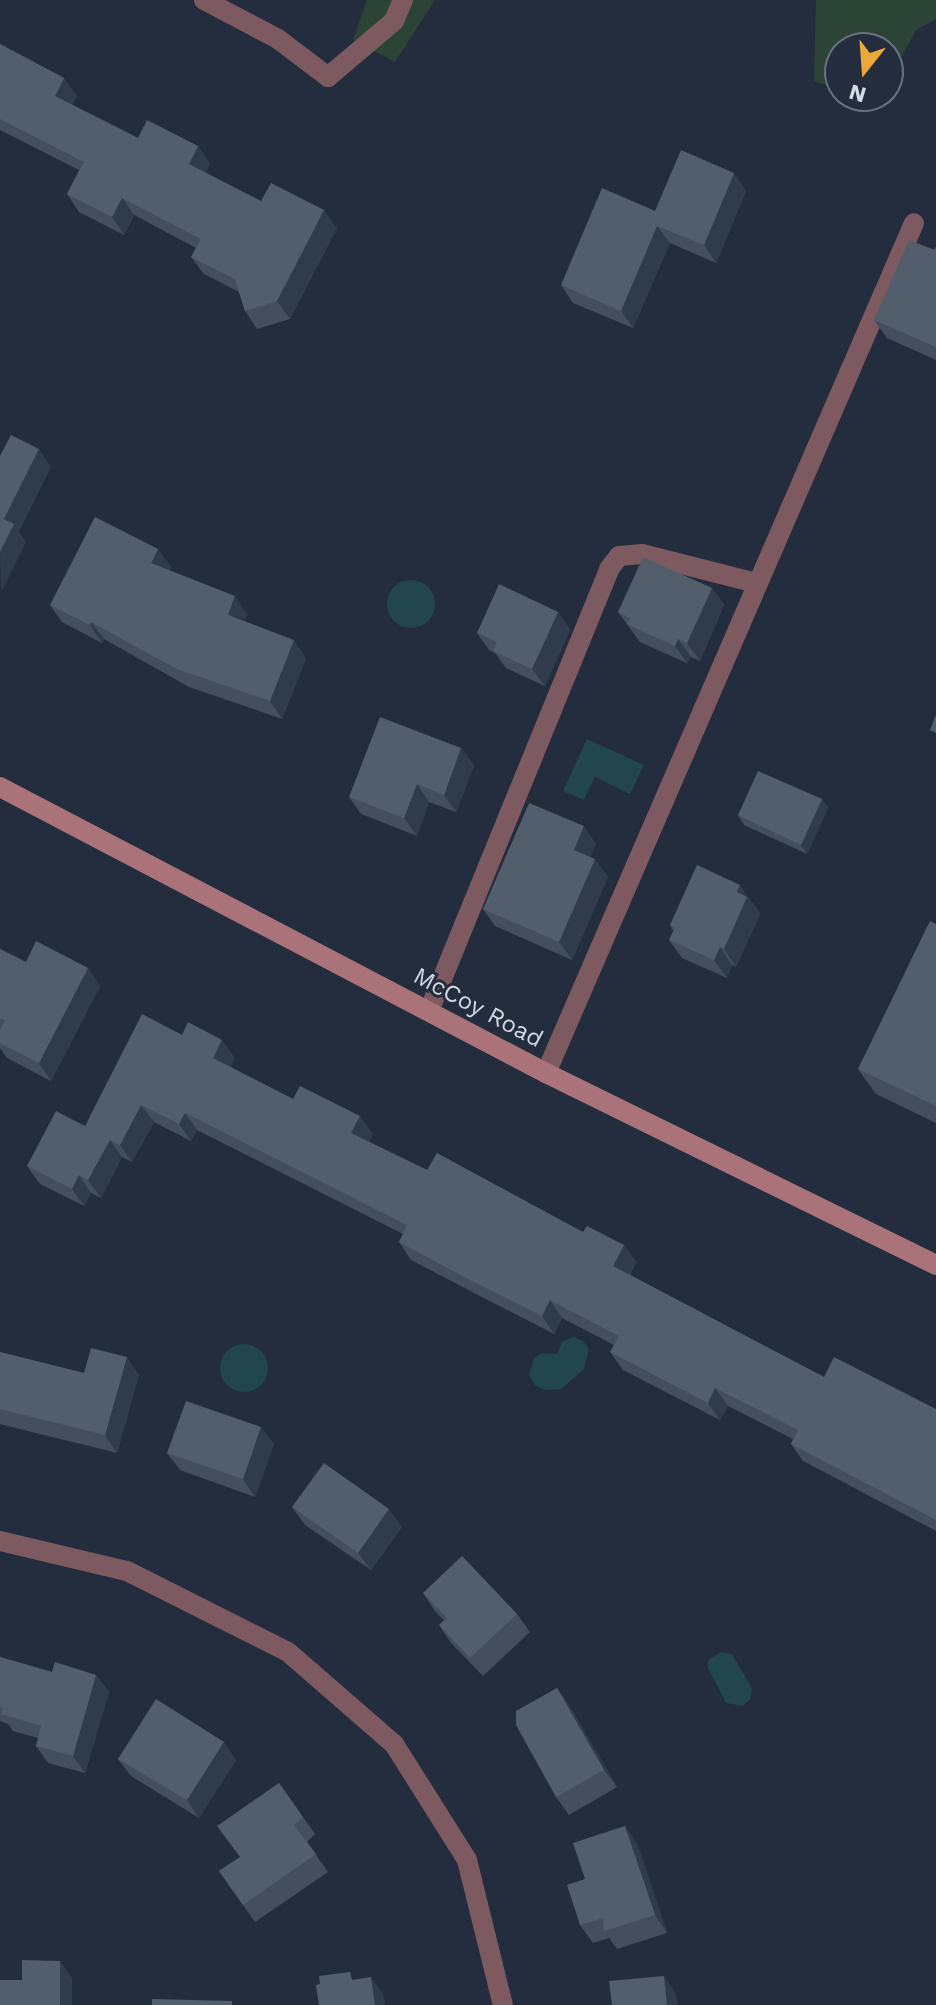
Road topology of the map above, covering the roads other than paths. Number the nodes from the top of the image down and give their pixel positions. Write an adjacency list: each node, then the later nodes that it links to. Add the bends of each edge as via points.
1 (204, 0): 2 (street, via 278,39 328,77 394,21)
2 (403, 0)
3 (914, 223): 4 (street)
4 (757, 583): 6 (street, via 642,554 619,556 609,569); 7 (street)
5 (0, 787): 6 (street, McCoy Road)
6 (429, 1011): 7 (street, McCoy Road)
7 (546, 1073): 8 (street, McCoy Road)
8 (936, 1265)
9 (0, 1541): 10 (street, via 127,1571 288,1652 394,1744 467,1860)
10 (503, 2005)

